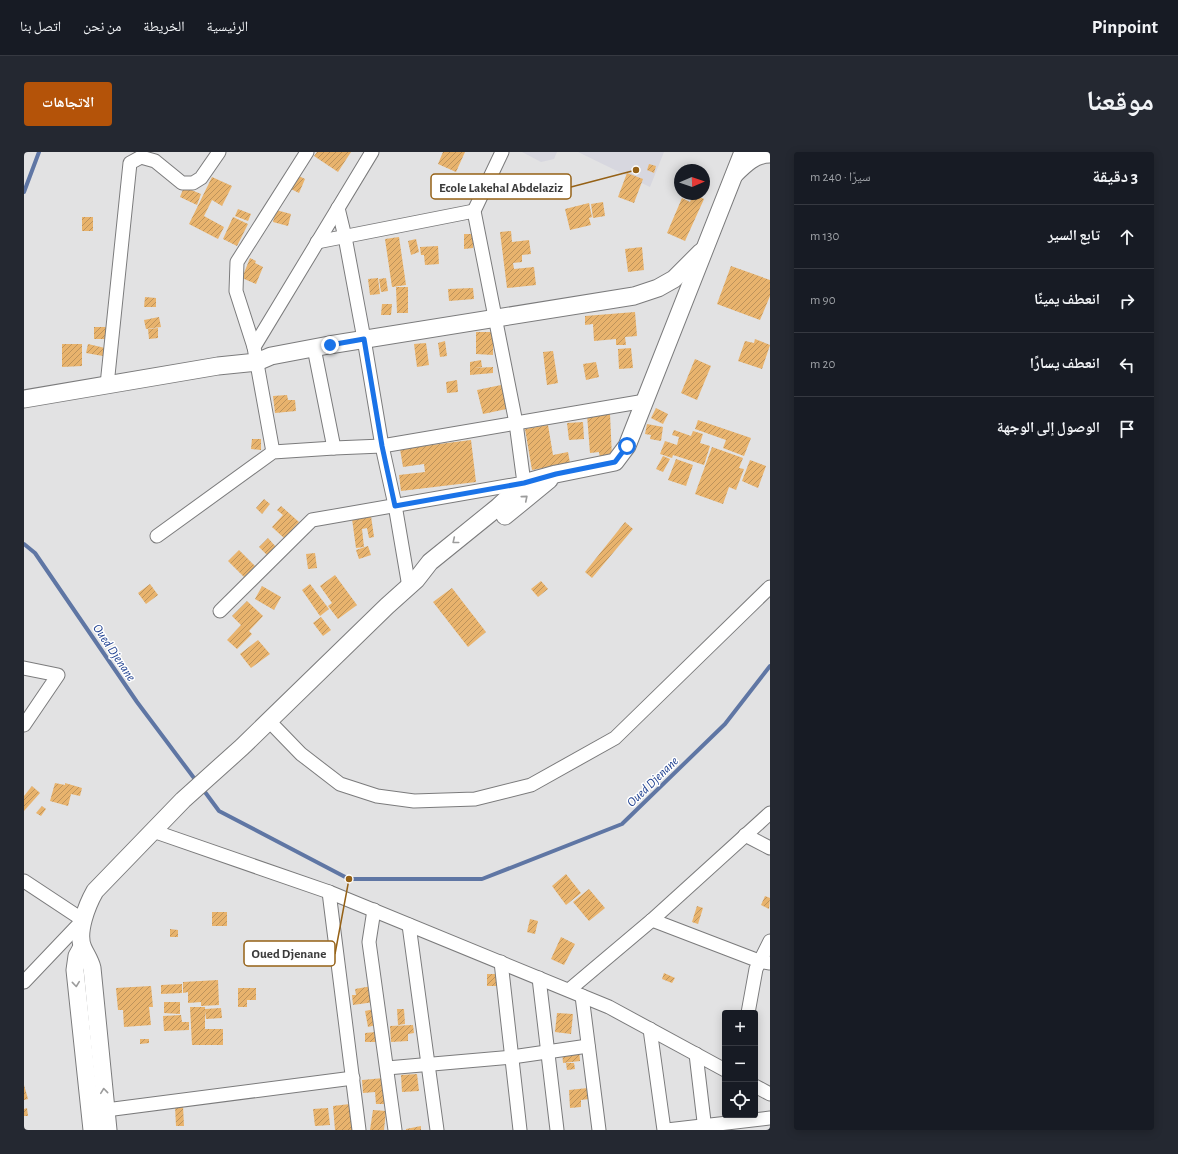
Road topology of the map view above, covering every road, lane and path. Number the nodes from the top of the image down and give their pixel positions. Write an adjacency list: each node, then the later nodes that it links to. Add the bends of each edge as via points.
1 (218, 152): 17 (street, via 201,178 193,183 182,183 156,161 141,158 130,164)
2 (306, 152): 16 (street, via 237,262 236,291)
3 (372, 152): 8 (street)
4 (502, 152): 9 (street)
5 (742, 152): 7 (main road)
6 (770, 154): 7 (main road, via 747,161)
7 (734, 175): 12 (main road)
8 (338, 208): 10 (street); 11 (street)
9 (474, 211): 10 (street); 13 (street)
10 (344, 236): 11 (street); 14 (street)
11 (318, 242): 16 (street)
12 (706, 246): 13 (main road, via 674,279 658,288 634,296); 19 (main road)
13 (496, 318): 14 (main road); 20 (street)
14 (364, 339): 15 (main road); 21 (street)
15 (314, 348): 16 (main road, via 272,356); 22 (street)
16 (255, 354): 17 (main road, via 218,366); 23 (street)
17 (107, 385): 18 (main road)
18 (24, 399)
19 (645, 400): 20 (street); 24 (main road, via 627,446 615,462)
20 (516, 423): 21 (street); 25 (street)
21 (382, 446): 22 (street); 26 (street)
22 (334, 448): 23 (street)
23 (273, 452): 27 (street)
24 (556, 474): 25 (main road); 28 (main road, one-way to 24, via 457,556)
25 (524, 483): 26 (street); 28 (main road, one-way to 28, via 430,562)
26 (395, 506): 28 (street); 30 (street, via 312,520)
27 (157, 536)
28 (413, 584): 32 (main road)
29 (770, 587): 32 (street, via 615,738 531,785 475,799 414,801 377,796 340,784 301,754)
30 (220, 611)
31 (24, 668): 33 (street, via 58,675)
32 (269, 721): 35 (main road)
33 (24, 725)
34 (770, 813): 36 (street)
35 (152, 831): 39 (street); 41 (main road, via 95,891)
36 (744, 835): 37 (street); 42 (street)
37 (770, 848)
38 (24, 881): 41 (street)
39 (329, 892): 40 (street); 61 (street)
40 (374, 910): 43 (street); 59 (street, via 369,942)
41 (83, 920): 45 (main road); 49 (street)
42 (652, 920): 47 (street); 50 (street)
43 (409, 924): 46 (street); 58 (street)
44 (770, 941): 47 (street)
45 (82, 947): 64 (main road, one-way to 45, via 92,968); 67 (main road, one-way to 67, via 76,956 75,970)
46 (501, 962): 48 (street); 57 (street)
47 (765, 962): 52 (street, via 756,969)
48 (539, 978): 50 (street); 55 (street)
49 (24, 982)
50 (569, 990): 51 (street)
51 (582, 996): 53 (street); 54 (street)
52 (749, 1010)
53 (650, 1029): 56 (street); 75 (street)
54 (588, 1046): 55 (street); 74 (street)
55 (547, 1052): 57 (street); 73 (street)
56 (696, 1054): 60 (street); 66 (street)
57 (512, 1058): 58 (street); 72 (street)
58 (428, 1065): 59 (street); 71 (street)
59 (387, 1068): 70 (street)
60 (722, 1068)
61 (352, 1078): 64 (street); 69 (street)
62 (758, 1088): 63 (street)
63 (770, 1094)
64 (106, 1110): 68 (main road)
65 (770, 1118): 66 (street)
66 (704, 1128): 76 (street)
67 (92, 1130)
68 (108, 1130)
69 (359, 1130)
70 (395, 1130)
71 (437, 1130)
72 (520, 1130)
73 (557, 1130)
74 (600, 1130)
75 (664, 1130)
76 (667, 1130)

